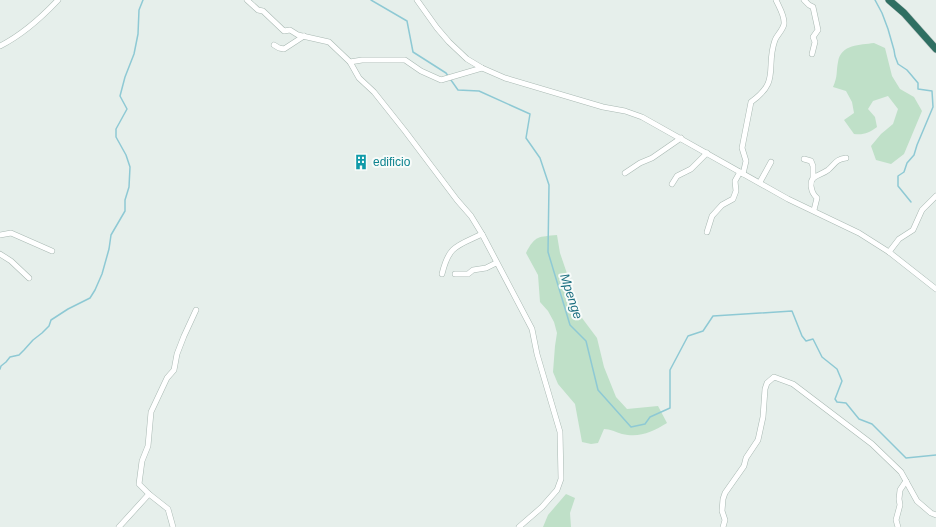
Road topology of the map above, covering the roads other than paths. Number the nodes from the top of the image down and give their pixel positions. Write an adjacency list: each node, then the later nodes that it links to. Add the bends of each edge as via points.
1 (58, 0): 9 (street, via 26,29)
2 (247, 0): 7 (street, via 284,31 290,30)
3 (417, 0): 13 (street, via 449,42 467,59)
4 (776, 0): 20 (street, via 784,24 775,40 770,80 761,95 751,102 742,148 746,161)
5 (804, 0): 11 (street, via 813,7 818,30 813,37 816,42)
6 (889, 0): 10 (highway)
7 (304, 36): 8 (street, via 284,49); 12 (street, via 329,42)
8 (274, 44)
9 (0, 46)
10 (936, 49)
11 (812, 54)
12 (350, 62): 13 (street, via 405,60 441,80); 27 (street, via 359,78 374,92 405,131)
13 (482, 68): 14 (street, via 511,80 632,113)
14 (680, 138): 15 (street); 19 (street)
15 (707, 153): 20 (street); 23 (street, via 691,169 677,176)
16 (846, 158): 21 (street, via 839,159 826,171)
17 (804, 159): 21 (street, via 811,161)
18 (771, 162): 22 (street)
19 (626, 173)
20 (742, 173): 22 (street); 26 (street, via 734,181 736,191 733,199 722,204 712,216)
21 (814, 177): 25 (street, via 811,182 812,193 816,198)
22 (760, 182): 25 (street, via 788,199)
23 (672, 184)
24 (936, 196): 30 (street, via 922,210 913,230 899,239)
25 (814, 210): 30 (street, via 859,232)
26 (707, 232)
27 (482, 234): 32 (street); 33 (street, via 453,249 447,257)
28 (0, 235): 29 (street, via 11,233)
29 (52, 251)
30 (889, 252): 36 (street)
31 (0, 254): 35 (street)
32 (496, 263): 34 (street, via 468,274); 43 (street, via 532,329 560,432 561,479 557,490)
33 (442, 274)
34 (455, 274)
35 (30, 278)
36 (936, 289)
37 (196, 310): 39 (street, via 184,336 174,370 167,378 151,412 148,446 142,461 140,484)
38 (906, 481): 40 (street, via 917,501); 44 (street, via 901,472 872,444 793,384 774,378 765,389 758,440 725,493); 45 (street, via 900,490 896,520)
39 (149, 494): 41 (street); 42 (street, via 168,509)
40 (936, 515)
41 (119, 527)
42 (172, 527)
43 (519, 527)
44 (723, 527)
45 (898, 527)

